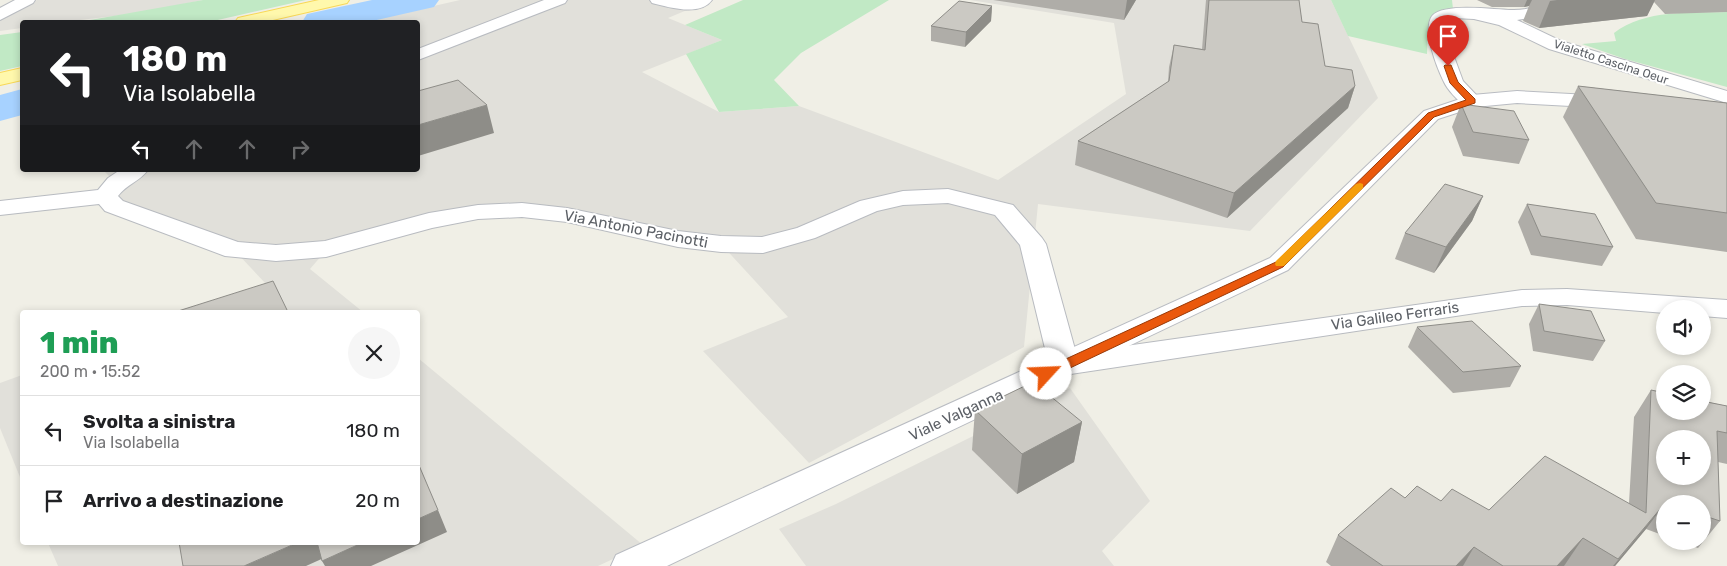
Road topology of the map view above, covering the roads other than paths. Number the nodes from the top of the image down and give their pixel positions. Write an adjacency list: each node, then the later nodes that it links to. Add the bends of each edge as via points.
1 (27, 0): 8 (street)
2 (341, 0): 9 (main road)
3 (559, 0): 10 (street)
4 (658, 0): 5 (street, via 686,6)
5 (704, 0)
6 (1550, 0): 7 (street, via 1549,10 1543,12 1517,15)
7 (1471, 13): 13 (street, via 1442,16 1437,35 1454,83); 15 (street, Vialetto Cascina Oeur, via 1505,21 1555,45)
8 (0, 15)
9 (253, 20)
10 (420, 54)
11 (20, 74): 12 (main road)
12 (0, 79)
13 (1472, 101): 14 (street, Viale Valganna, via 1516,97); 21 (street, Viale Valganna, via 1431,115 1280,264)
14 (1632, 103)
15 (1726, 104): 16 (street)
16 (1680, 106)
17 (133, 172): 18 (street, via 116,183)
18 (105, 196): 19 (street); 21 (street, Via Antonio Pacinotti, via 114,206 234,250 276,253 326,249 429,221 478,212 522,210 568,215 678,239 763,246 806,233 869,206 903,198 948,196 1004,210 1033,244)
19 (0, 208)
20 (1727, 310): 21 (street, Via Galileo Ferraris, via 1567,297 1522,298)
21 (1064, 365): 22 (street, Viale Valganna)
22 (630, 566)

